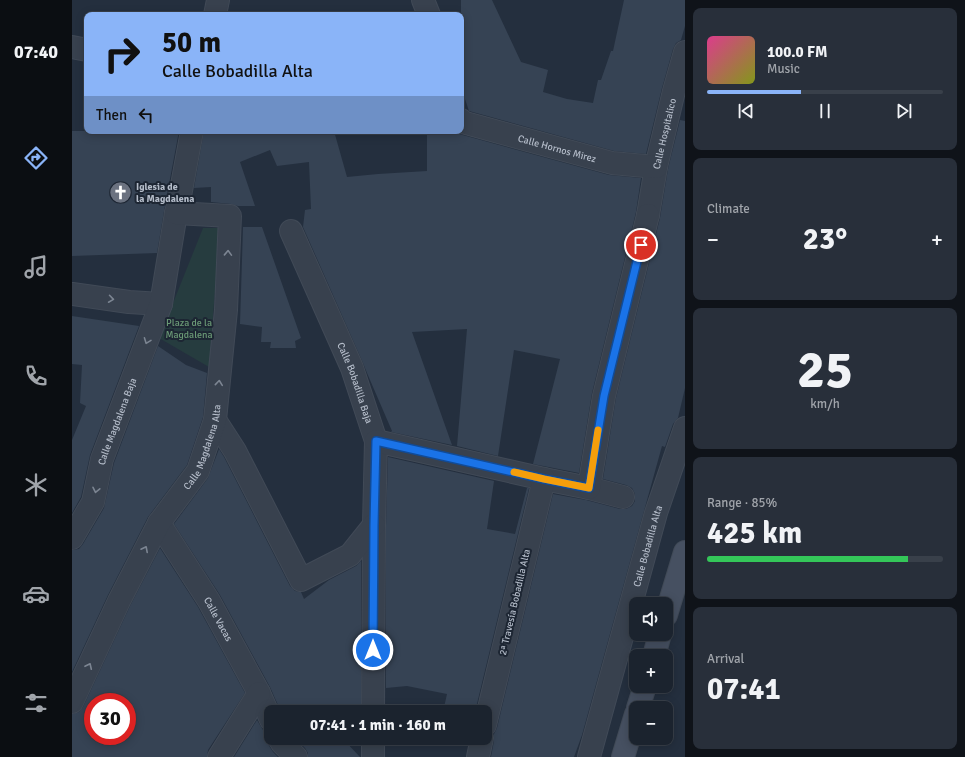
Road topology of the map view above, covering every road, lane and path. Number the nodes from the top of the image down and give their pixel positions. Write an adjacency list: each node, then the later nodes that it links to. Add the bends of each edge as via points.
1 (218, 0): 3 (street)
2 (423, 0): 4 (street)
3 (216, 12)
4 (427, 12)
5 (72, 48): 6 (street)
6 (84, 50)
7 (685, 52): 10 (street, Calle Hospitalico)
8 (464, 123): 10 (street, Calle Hornos Mirez, via 612,163)
9 (191, 134): 11 (street, Calle Magdalena Baja)
10 (656, 167): 19 (street, Calle Hospitalico, via 648,215 604,396)
11 (176, 213): 14 (street, Calle Magdalena Baja); 15 (street, Calle Magdalena Alta, one-way to 11, via 226,310 230,216)
12 (291, 231): 17 (street, Calle Bobadilla Baja, via 352,368)
13 (72, 294): 14 (street, one-way to 14)
14 (161, 304): 23 (street, Calle Magdalena Baja, one-way to 23, via 102,459 93,502)
15 (215, 420): 21 (street, Calle Magdalena Alta, via 198,471); 22 (street, via 234,451 301,580 350,555)
16 (685, 428): 37 (street, Calle Bobadilla Alta, via 656,513)
17 (376, 441): 18 (street); 22 (street, Calle Bobadilla Baja)
18 (544, 479): 19 (street); 30 (street, 2ª Travesía Bobadilla Alta)
19 (589, 488): 20 (street)
20 (623, 497)
21 (158, 523): 26 (street, Calle Vacas, via 209,600); 27 (street, Calle Magdalena Alta, one-way to 21)
22 (374, 525): 29 (street, Calle Bobadilla Baja)
23 (72, 538)
24 (685, 552): 25 (main road)
25 (671, 597)
26 (259, 693): 28 (street, Calle Vacas); 34 (street)
27 (72, 702)
28 (264, 705)
29 (373, 705)
30 (490, 705)
31 (629, 737): 38 (main road)
32 (373, 745): 35 (street)
33 (481, 745): 36 (street)
34 (219, 757)
35 (372, 757)
36 (478, 757)
37 (589, 757)
38 (623, 757)

